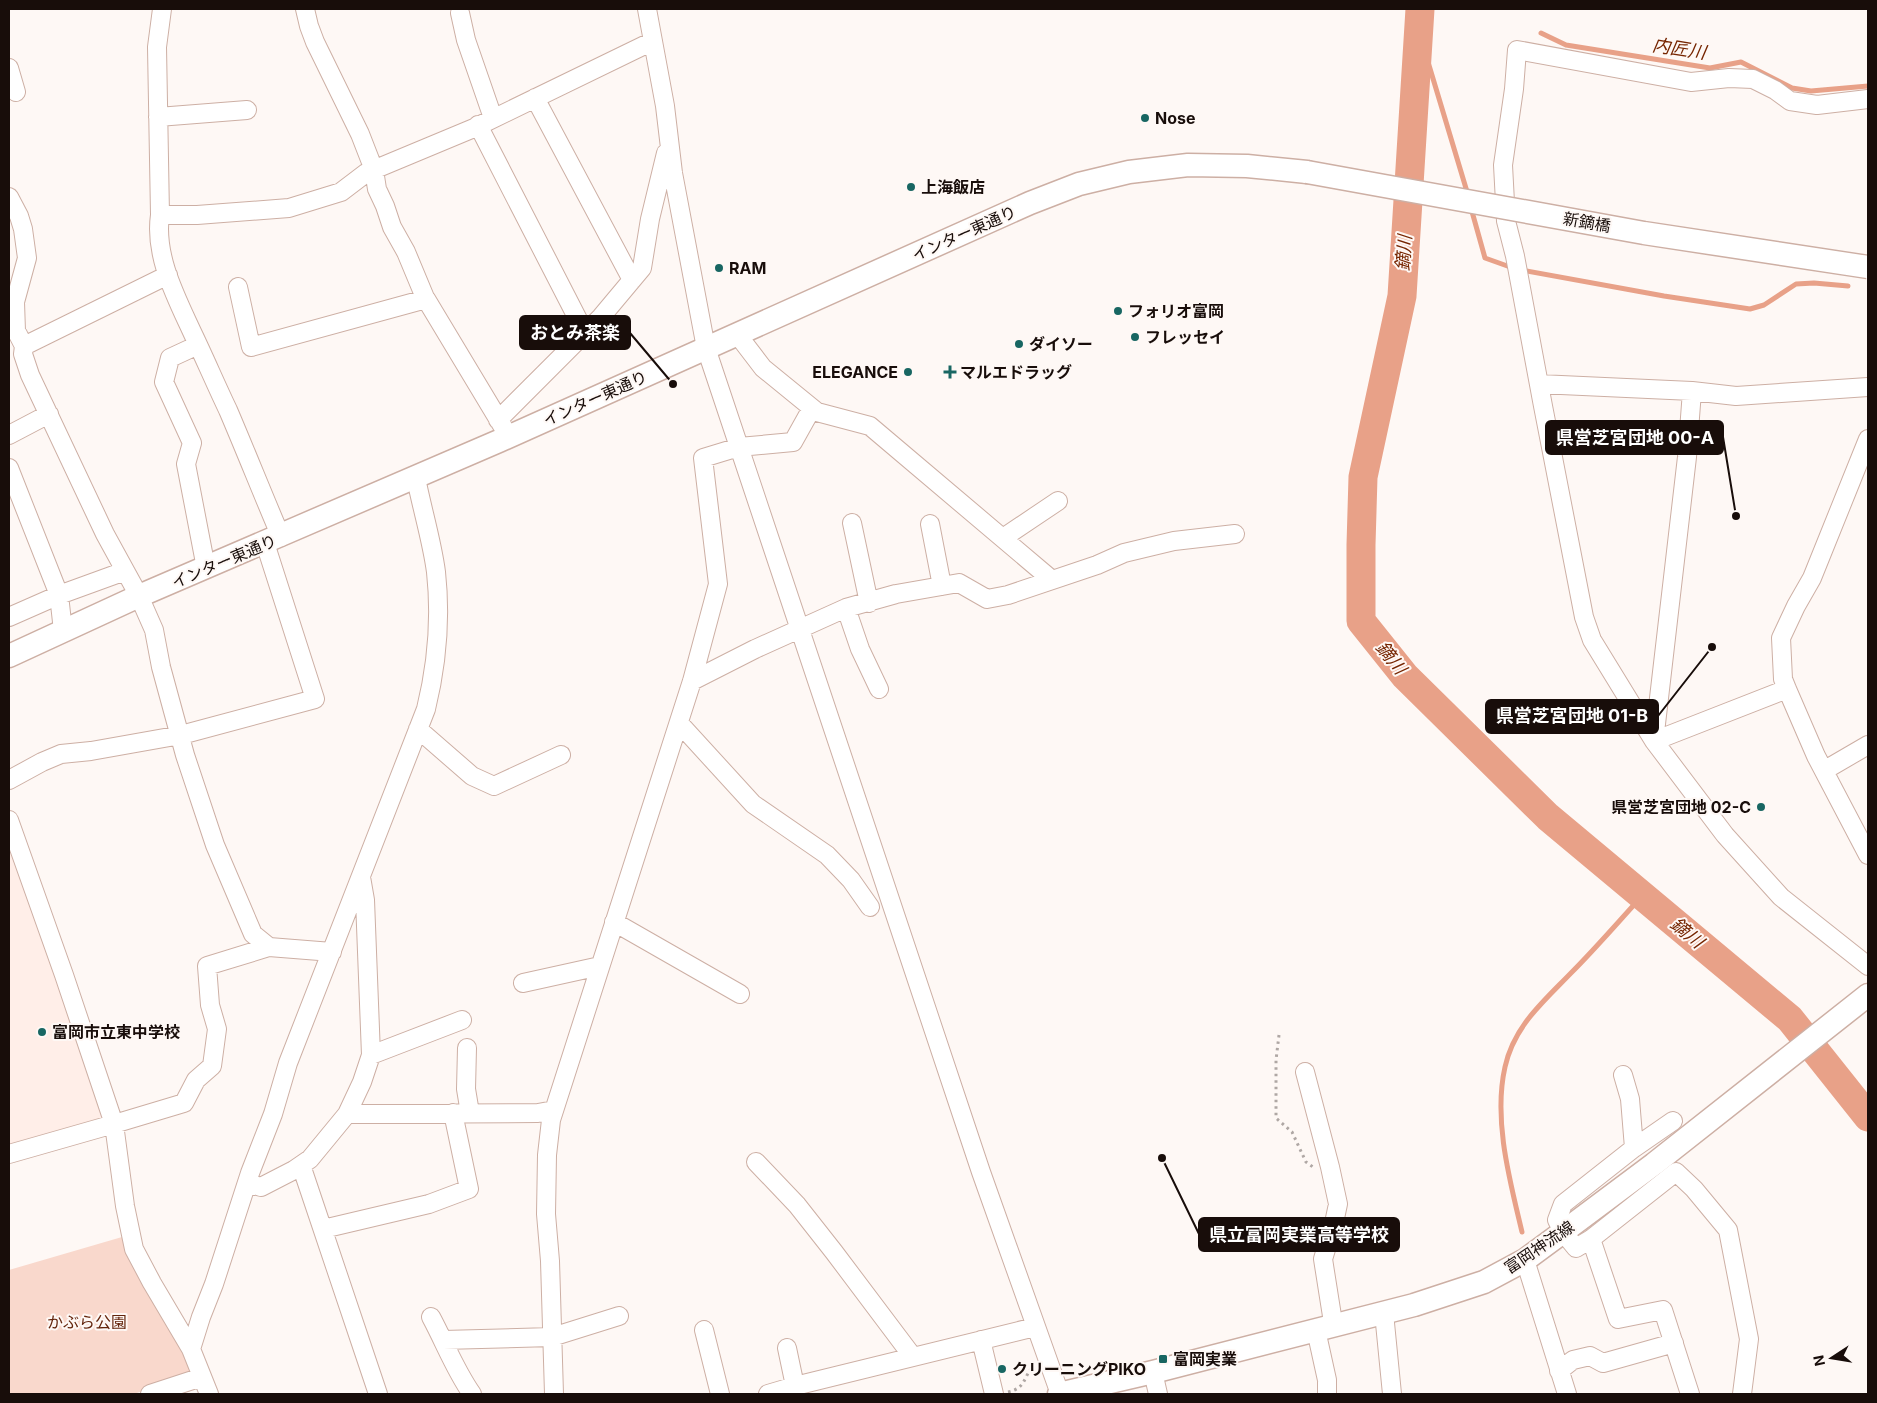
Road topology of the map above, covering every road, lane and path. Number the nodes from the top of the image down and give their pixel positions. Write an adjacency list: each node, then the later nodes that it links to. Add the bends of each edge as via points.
1 (162, 9): 11 (street, via 157,47)
2 (305, 9): 14 (street, via 315,42)
3 (647, 9): 5 (street)
4 (460, 13): 12 (street)
5 (653, 41): 8 (street); 13 (street)
6 (9, 68): 7 (street)
7 (16, 92)
8 (535, 98): 12 (street); 20 (street)
9 (1868, 100): 28 (street, via 1817,105 1790,101 1754,79 1691,82 1517,50 1503,166 1506,221 1516,256)
10 (247, 110): 11 (street)
11 (158, 117): 17 (street)
12 (486, 122): 14 (street); 23 (street)
13 (669, 140): 20 (street, via 642,268); 27 (street, via 672,173)
14 (374, 170): 17 (street, via 341,192 289,208); 22 (street, via 377,189 392,227)
15 (1307, 172): 18 (main road, 新鏑橋, bridge, via 1644,233); 24 (main road, インター東通り, via 1188,165 1129,172 1079,184)
16 (9, 197): 25 (street, via 23,229 26,258 15,302)
17 (160, 215): 19 (street, via 159,238)
18 (1868, 267)
19 (168, 276): 25 (street); 26 (street)
20 (632, 280): 23 (street)
21 (238, 287): 22 (street, via 251,347)
22 (426, 300): 33 (street)
23 (585, 333): 33 (street)
24 (736, 334): 27 (main road, インター東通り); 31 (street, via 763,368)
25 (16, 342): 32 (street)
26 (198, 345): 44 (street); 45 (street, via 170,358 164,382 192,443 186,464)
27 (706, 348): 33 (main road, インター東通り); 36 (street)
28 (1539, 384): 30 (street); 63 (street, via 1584,618 1592,640)
29 (1868, 387): 30 (street, via 1736,396)
30 (1692, 391): 63 (street)
31 (812, 408): 36 (street, via 793,442); 43 (street, via 870,426)
32 (49, 414): 34 (street); 46 (street)
33 (499, 431): 38 (main road, インター東通り)
34 (9, 435)
35 (1868, 439): 59 (street, via 1812,578 1781,638 1783,679)
36 (739, 447): 54 (street); 57 (street, via 703,458 718,584)
37 (9, 468): 49 (street)
38 (416, 478): 44 (main road, インター東通り); 61 (street, via 436,571 439,621 433,679)
39 (1058, 501): 43 (street)
40 (852, 523): 51 (street)
41 (930, 524): 48 (street)
42 (1235, 534): 47 (street, via 1174,541 1124,553)
43 (1003, 538): 47 (street)
44 (273, 540): 45 (main road, インター東通り); 62 (street, via 315,698)
45 (206, 568): 50 (main road, インター東通り)
46 (125, 571): 49 (street); 50 (street)
47 (1052, 580): 48 (street, via 987,599 959,583)
48 (942, 586): 51 (street, via 896,594)
49 (59, 595): 53 (street); 55 (street)
50 (139, 596): 55 (main road, インター東通り); 62 (street, via 154,630 160,667)
51 (869, 603): 52 (street)
52 (846, 608): 54 (street); 58 (street, via 860,649)
53 (9, 617)
54 (800, 628): 57 (street); 104 (street)
55 (63, 631): 56 (main road, インター東通り)
56 (9, 656)
57 (692, 681): 60 (street)
58 (879, 689)
59 (1787, 689): 63 (street); 66 (street)
60 (679, 723): 71 (street, via 753,804 827,855 851,880); 72 (street)
61 (418, 729): 65 (street, via 472,776 494,786); 70 (street)
62 (181, 735): 67 (street, via 61,754); 73 (street, via 215,845 253,934)
63 (1654, 741): 76 (street, via 1725,835 1782,897)
64 (1868, 745): 66 (street)
65 (561, 755)
66 (1825, 770): 69 (street)
67 (9, 780)
68 (9, 820): 90 (street)
69 (1868, 855)
70 (361, 876): 74 (street); 83 (street, via 365,900)
71 (870, 907)
72 (614, 922): 75 (street); 78 (street)
73 (269, 947): 74 (street); 90 (street, via 207,966 210,1005 217,1029 212,1066 196,1080 184,1103)
74 (332, 952): 96 (street, via 288,1063)
75 (600, 966): 77 (street); 86 (street)
76 (1868, 966)
77 (523, 983)
78 (740, 994)
79 (1868, 995): 98 (main road, 富岡神流線)
80 (462, 1020): 83 (street)
81 (1279, 1035): 95 (path, via 1276,1118 1292,1132 1306,1162 1314,1168)
82 (467, 1048): 87 (street, via 466,1089)
83 (371, 1055): 88 (street)
84 (1305, 1072): 95 (street)
85 (1623, 1075): 91 (street, via 1630,1099)
86 (554, 1110): 87 (street); 107 (street, via 547,1156 546,1214)
87 (461, 1113): 88 (street); 97 (street, via 469,1189 429,1204)
88 (347, 1114): 94 (street, via 310,1159)
89 (1673, 1121): 91 (street)
90 (114, 1124): 92 (street); 112 (street, via 134,1249)
91 (1634, 1148): 98 (street, via 1563,1204 1557,1220)
92 (9, 1154)
93 (756, 1162): 113 (street, via 797,1205)
94 (301, 1165): 96 (street, via 261,1187); 97 (street)
95 (1330, 1167): 105 (street, via 1338,1204 1323,1259 1332,1316)
96 (247, 1183): 112 (street)
97 (323, 1229): 121 (street)
98 (1563, 1232): 99 (street, via 1576,1248); 100 (main road, 富岡神流線)
99 (1591, 1239): 110 (street, via 1618,1319 1663,1310); 134 (street, via 1676,1172 1694,1189 1728,1230 1749,1339)
100 (1525, 1260): 101 (main road, 富岡神流線, via 1484,1282); 115 (street)
101 (1384, 1313): 105 (main road, 富岡神流線); 131 (street)
102 (620, 1316): 107 (street)
103 (431, 1317): 108 (street)
104 (1035, 1327): 109 (street); 128 (street)
105 (1324, 1328): 116 (main road, 富岡神流線); 130 (street)
106 (704, 1330): 124 (street)
107 (552, 1337): 108 (street); 123 (street)
108 (444, 1340): 122 (street)
109 (981, 1340): 113 (street); 126 (street)
110 (1674, 1343): 115 (street, via 1602,1363 1590,1356 1573,1360); 133 (street)
111 (787, 1348): 118 (street)
112 (191, 1349): 117 (street)
113 (913, 1357): 118 (street)
114 (1035, 1365): 127 (path, via 1016,1390)
115 (1560, 1371): 132 (street)
116 (1153, 1372): 128 (main road, 富岡神流線); 129 (street)
117 (202, 1377): 119 (street); 120 (street)
118 (795, 1386): 125 (street)
119 (150, 1394)
120 (209, 1394)
121 (378, 1394)
122 (472, 1394)
123 (554, 1394)
124 (720, 1394)
125 (768, 1394)
126 (994, 1394)
127 (1000, 1394)
128 (1060, 1394)
129 (1158, 1394)
130 (1327, 1394)
131 (1392, 1394)
132 (1566, 1394)
133 (1690, 1394)
134 (1742, 1394)

